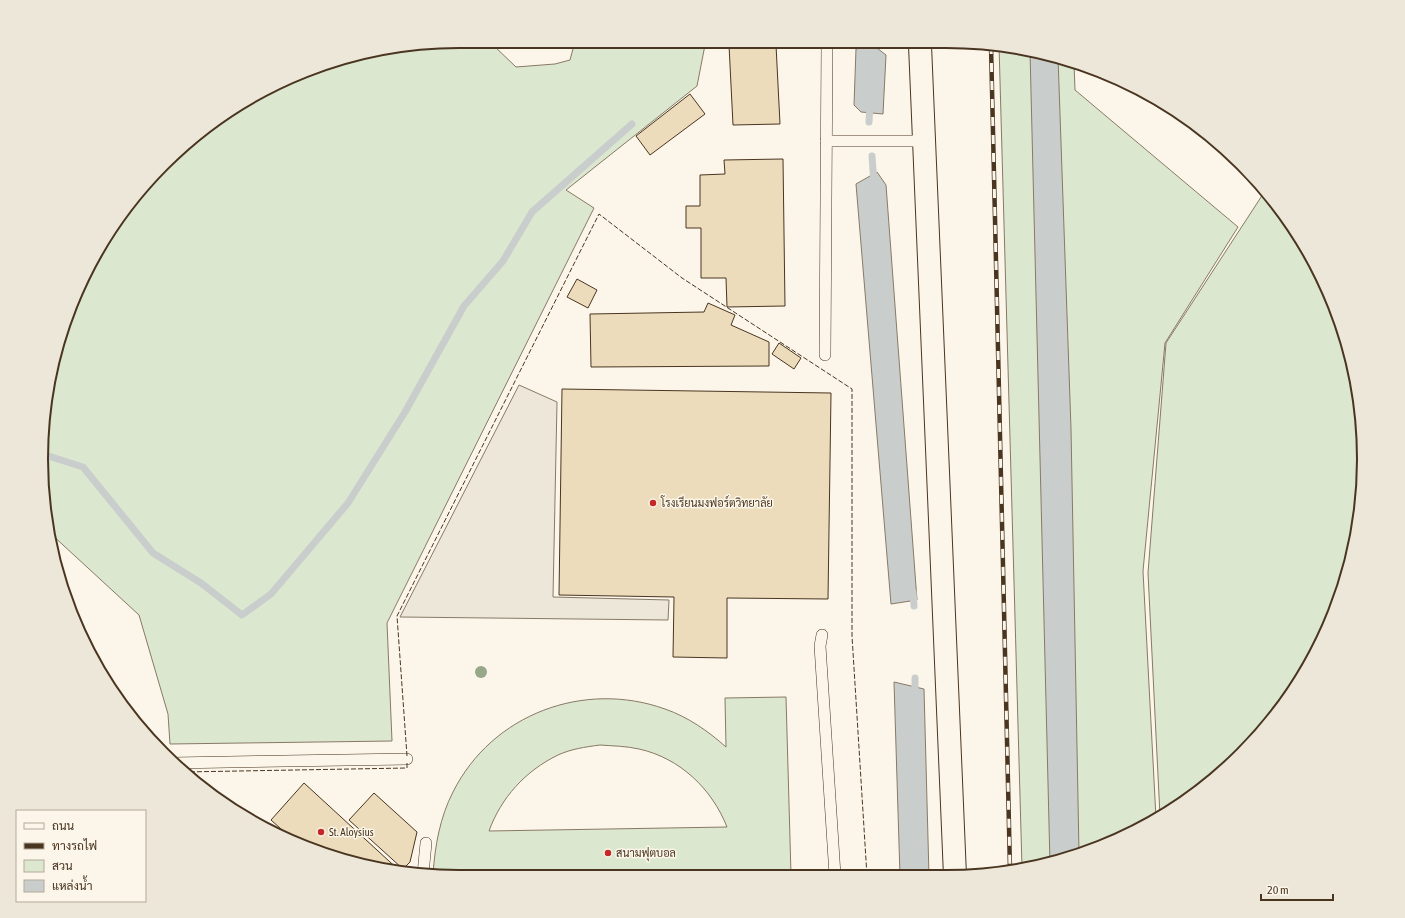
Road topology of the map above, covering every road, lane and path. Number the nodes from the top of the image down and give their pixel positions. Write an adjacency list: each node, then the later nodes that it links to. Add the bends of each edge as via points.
1 (826, 48): 3 (lane)
2 (920, 48): 4 (main road)
3 (826, 141): 4 (lane); 5 (lane)
4 (924, 141): 12 (main road)
5 (825, 355)
6 (822, 635): 11 (lane, via 820,646)
7 (407, 759): 8 (lane)
8 (182, 763)
9 (426, 843): 10 (lane)
10 (424, 868)
11 (835, 870)
12 (955, 870)

